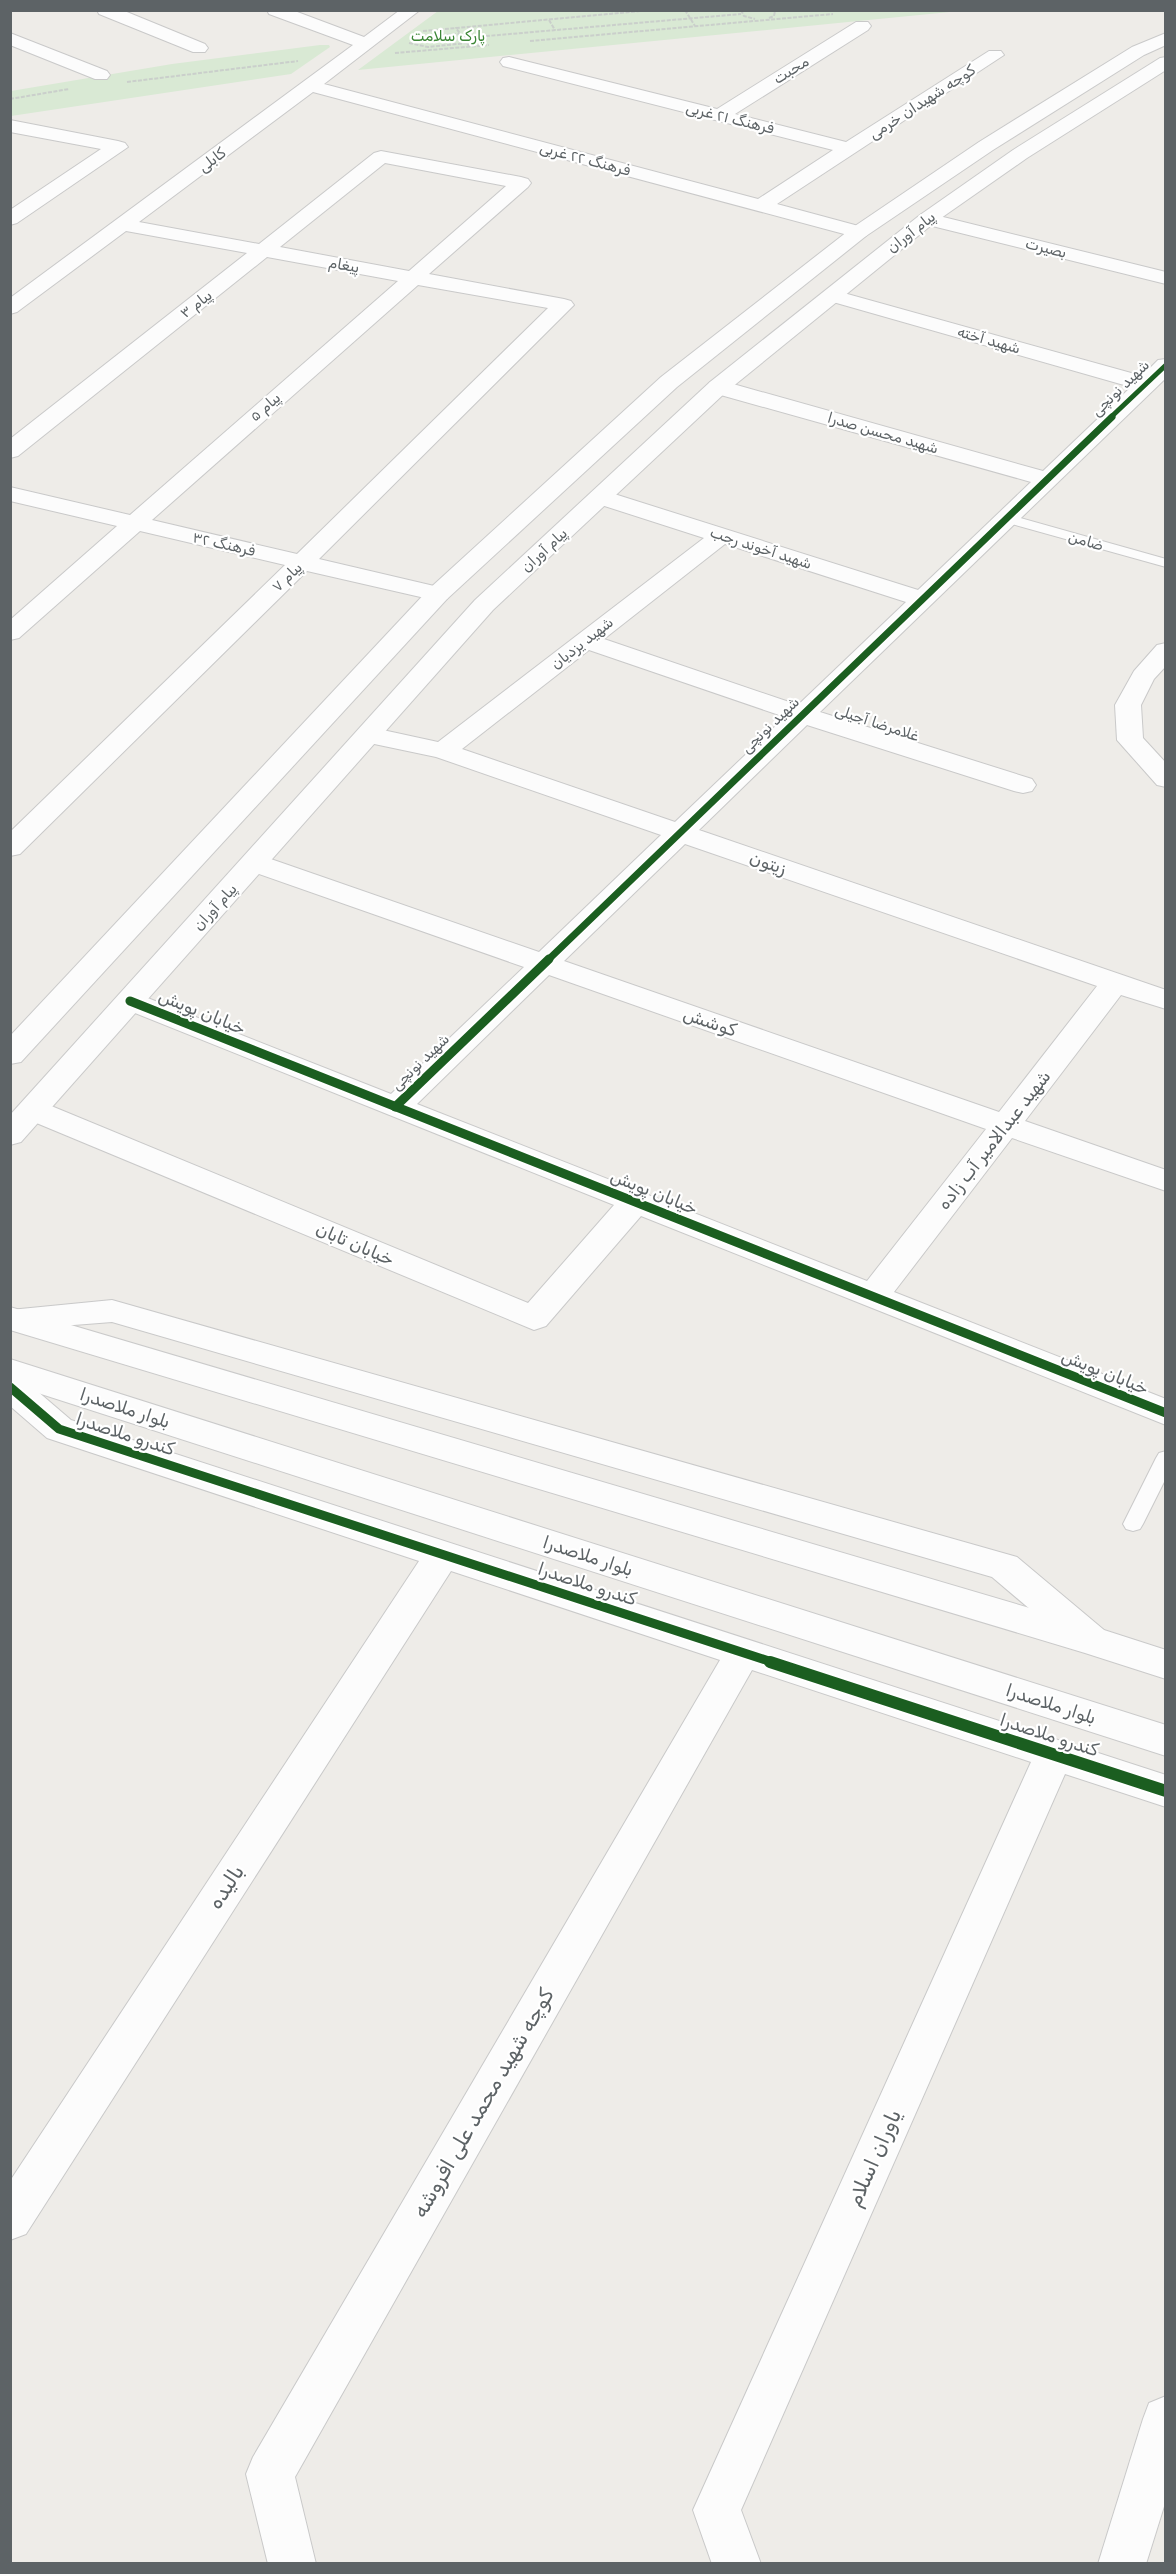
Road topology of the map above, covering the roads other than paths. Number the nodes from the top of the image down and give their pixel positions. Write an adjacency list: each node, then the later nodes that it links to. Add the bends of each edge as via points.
1 (105, 10): 5 (street)
2 (158, 10): 5 (street)
3 (275, 10): 9 (street)
4 (412, 10): 9 (street, کابلی)
5 (130, 20): 10 (street)
6 (862, 26): 16 (street, محبت)
7 (10, 38): 14 (street)
8 (1166, 38): 24 (street, پیام آوران, via 1138,51 986,146)
9 (366, 44): 15 (street, کابلی)
10 (199, 48)
11 (995, 55): 18 (street, کوچه شهیدان خرمی)
12 (509, 62): 16 (street, فرهنگ ۲۱ غربی)
13 (1165, 62): 22 (street, پیام آوران, via 1020,154)
14 (101, 75)
15 (311, 86): 20 (street, فرهنگ ۲۲ غربی); 23 (street, کابلی)
16 (720, 115): 18 (street, فرهنگ ۲۱ غربی)
17 (10, 126): 21 (street, via 118,147)
18 (849, 148): 20 (street)
19 (381, 157): 25 (street, پیام ۳); 26 (street, پیام ۵, via 521,183)
20 (761, 206): 24 (street, فرهنگ ۲۲ غربی)
21 (10, 219)
22 (927, 219): 27 (street, بصیرت); 28 (street, پیام آوران)
23 (124, 225): 25 (street, پیغام); 29 (street, کابلی)
24 (859, 232): 31 (street, پیام آوران)
25 (264, 250): 26 (street, پیغام); 36 (street, پیام ۳)
26 (414, 278): 30 (street, پیغام); 41 (street, پیام ۵)
27 (1166, 278)
28 (833, 296): 32 (street, پیام آوران); 34 (street, شهید آخته)
29 (14, 303)
30 (564, 305): 43 (street, پیام ۷)
31 (732, 333): 32 (street); 45 (street, پیام آوران, via 669,382)
32 (773, 344): 35 (street, پیام آوران)
33 (1166, 365): 34 (street, شهید نونچی)
34 (1145, 384): 37 (street, شهید نونچی)
35 (718, 387): 37 (street, شهید محسن صدرا); 39 (street, پیام آوران)
36 (10, 451)
37 (1047, 479): 40 (street, شهید نونچی)
38 (10, 494): 41 (street, فرهنگ ۳۲)
39 (600, 497): 42 (street, شهید آخوند رجب); 51 (street, پیام آوران, via 484,605)
40 (1006, 518): 44 (lane, ضامن); 46 (street, شهید نونچی)
41 (134, 523): 43 (street, فرهنگ ۳۲); 47 (street, پیام ۵)
42 (721, 536): 46 (street, شهید آخوند رجب); 48 (street, شهید یزدیان)
43 (302, 562): 45 (street, فرهنگ ۳۲); 56 (street, پیام ۷)
44 (1166, 563)
45 (438, 594): 62 (street, پیام آوران)
46 (922, 599): 50 (street, شهید نونچی)
47 (10, 633)
48 (586, 640): 50 (street, غلامرضا آجیلی); 52 (street, شهید یزدیان)
49 (1166, 650): 53 (street, via 1143,676 1128,705 1130,741)
50 (802, 715): 54 (street, غلامرضا آجیلی); 55 (street, شهید نونچی)
51 (369, 735): 52 (street, زیتون); 57 (street, پیام آوران)
52 (443, 751): 55 (street, زیتون)
53 (1166, 779)
54 (1023, 785)
55 (680, 833): 58 (street, شهید نونچی); 59 (street, زیتون)
56 (10, 848)
57 (255, 863): 58 (street, کوشش); 61 (street, پیام آوران)
58 (544, 964): 63 (street, شهید نونچی); 65 (street, کوشش)
59 (1115, 983): 60 (street, زیتون); 65 (street, شهید عبدالامیر آب زاده)
60 (1166, 1000)
61 (130, 1002): 63 (street, خیابان پویش); 64 (street, پیام آوران)
62 (10, 1055)
63 (395, 1107): 68 (street, خیابان پویش)
64 (33, 1110): 66 (street, پیام آوران); 68 (street, خیابان تابان, via 534,1318)
65 (1005, 1125): 67 (street, کوشش); 69 (street, شهید عبدالامیر آب زاده)
66 (10, 1135)
67 (1166, 1182)
68 (635, 1202): 69 (street, خیابان پویش)
69 (873, 1297): 73 (street, خیابان پویش)
70 (12, 1319): 78 (street)
71 (10, 1371): 79 (street, بلوار ملاصدرا)
72 (10, 1387): 76 (street, کندرو ملاصدرا, via 59,1430)
73 (1166, 1413)
74 (1166, 1458): 75 (lane)
75 (1133, 1524)
76 (442, 1554): 77 (street, کندرو ملاصدرا); 82 (street, بالیده)
77 (743, 1653): 80 (street, کندرو ملاصدرا); 84 (street, کوچه شهید محمد علی افروشه, via 270,2474)
78 (1166, 1665)
79 (1166, 1741)
80 (1054, 1755): 81 (street, کندرو ملاصدرا); 85 (street, یاوران اسلام, via 717,2510)
81 (1166, 1791)
82 (10, 2220)
83 (1166, 2420): 86 (street)
84 (292, 2564)
85 (737, 2564)
86 (1122, 2564)

